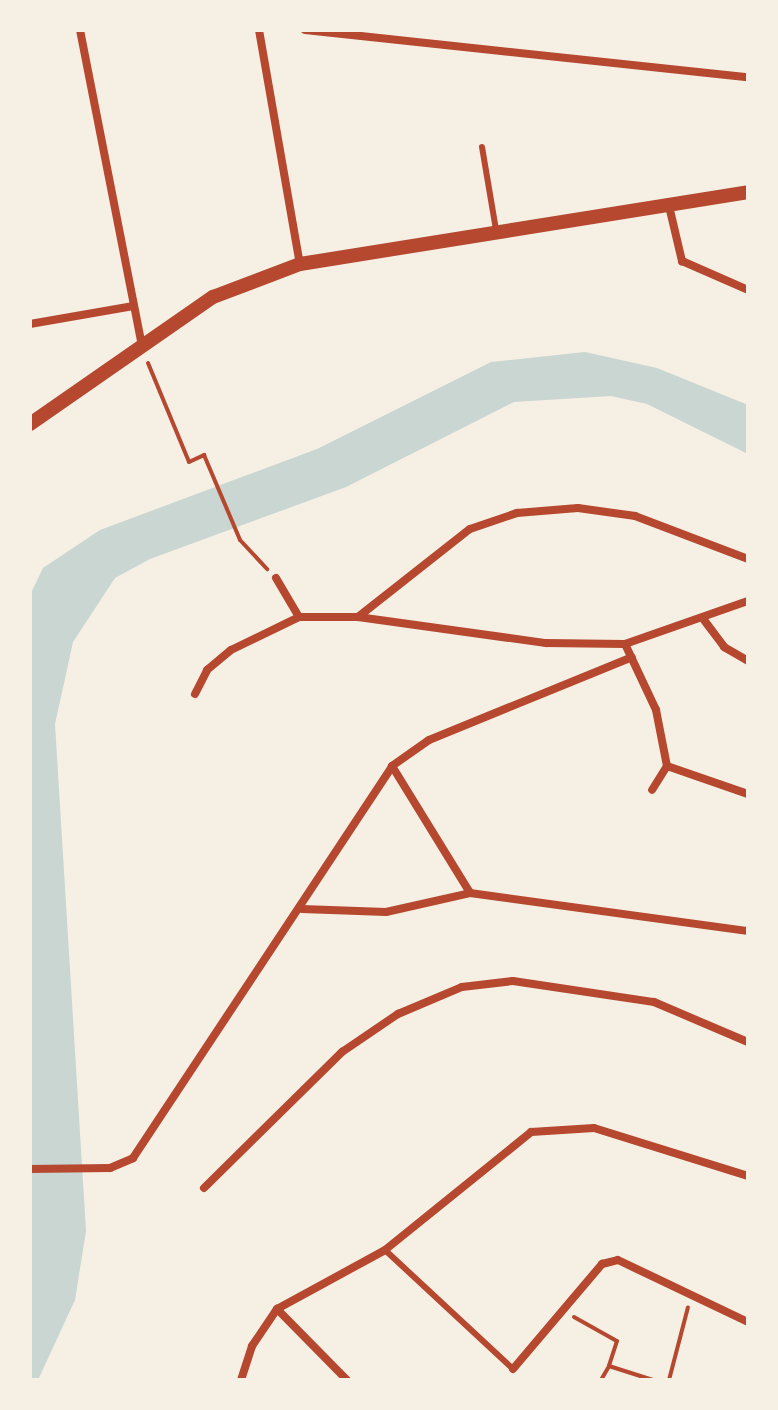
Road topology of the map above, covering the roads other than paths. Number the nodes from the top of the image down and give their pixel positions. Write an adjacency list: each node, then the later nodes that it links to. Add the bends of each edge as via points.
1 (80, 30): 11 (street)
2 (259, 30): 9 (street)
3 (305, 30): 4 (street)
4 (748, 77)
5 (482, 147): 8 (lane)
6 (748, 192): 7 (street)
7 (669, 206): 8 (street); 10 (street, via 682,261)
8 (496, 230): 9 (street)
9 (300, 264): 13 (street, via 213,297)
10 (748, 290)
11 (133, 306): 12 (street); 13 (street)
12 (30, 324)
13 (141, 342): 14 (street)
14 (30, 424)
15 (748, 559): 19 (street, via 635,516 578,508 517,513 470,529)
16 (276, 578): 18 (street)
17 (748, 601): 20 (street)
18 (299, 617): 19 (street); 24 (street, via 231,650 207,670)
19 (358, 617): 21 (street, via 455,636)
20 (704, 620): 21 (street); 23 (street, via 724,647)
21 (625, 644): 22 (street)
22 (632, 657): 25 (street, via 429,740); 26 (street, via 656,710)
23 (748, 661)
24 (195, 694)
25 (392, 766): 29 (street); 30 (street, via 338,839)
26 (667, 766): 27 (street); 28 (street)
27 (652, 790)
28 (748, 794)
29 (470, 893): 30 (street, via 386,912); 31 (street)
30 (302, 909): 33 (street, via 133,1158 110,1168)
31 (748, 931)
32 (748, 1042): 35 (street, via 654,1002 513,981 462,987 398,1014 342,1052)
33 (33, 1169)
34 (748, 1176): 36 (street, via 594,1128 531,1132)
35 (204, 1188)
36 (385, 1250): 37 (street); 39 (lane)
37 (277, 1309): 40 (street, via 252,1346); 41 (street)
38 (748, 1322): 39 (street, via 618,1260 602,1264)
39 (513, 1369)
40 (241, 1380)
41 (347, 1380)

